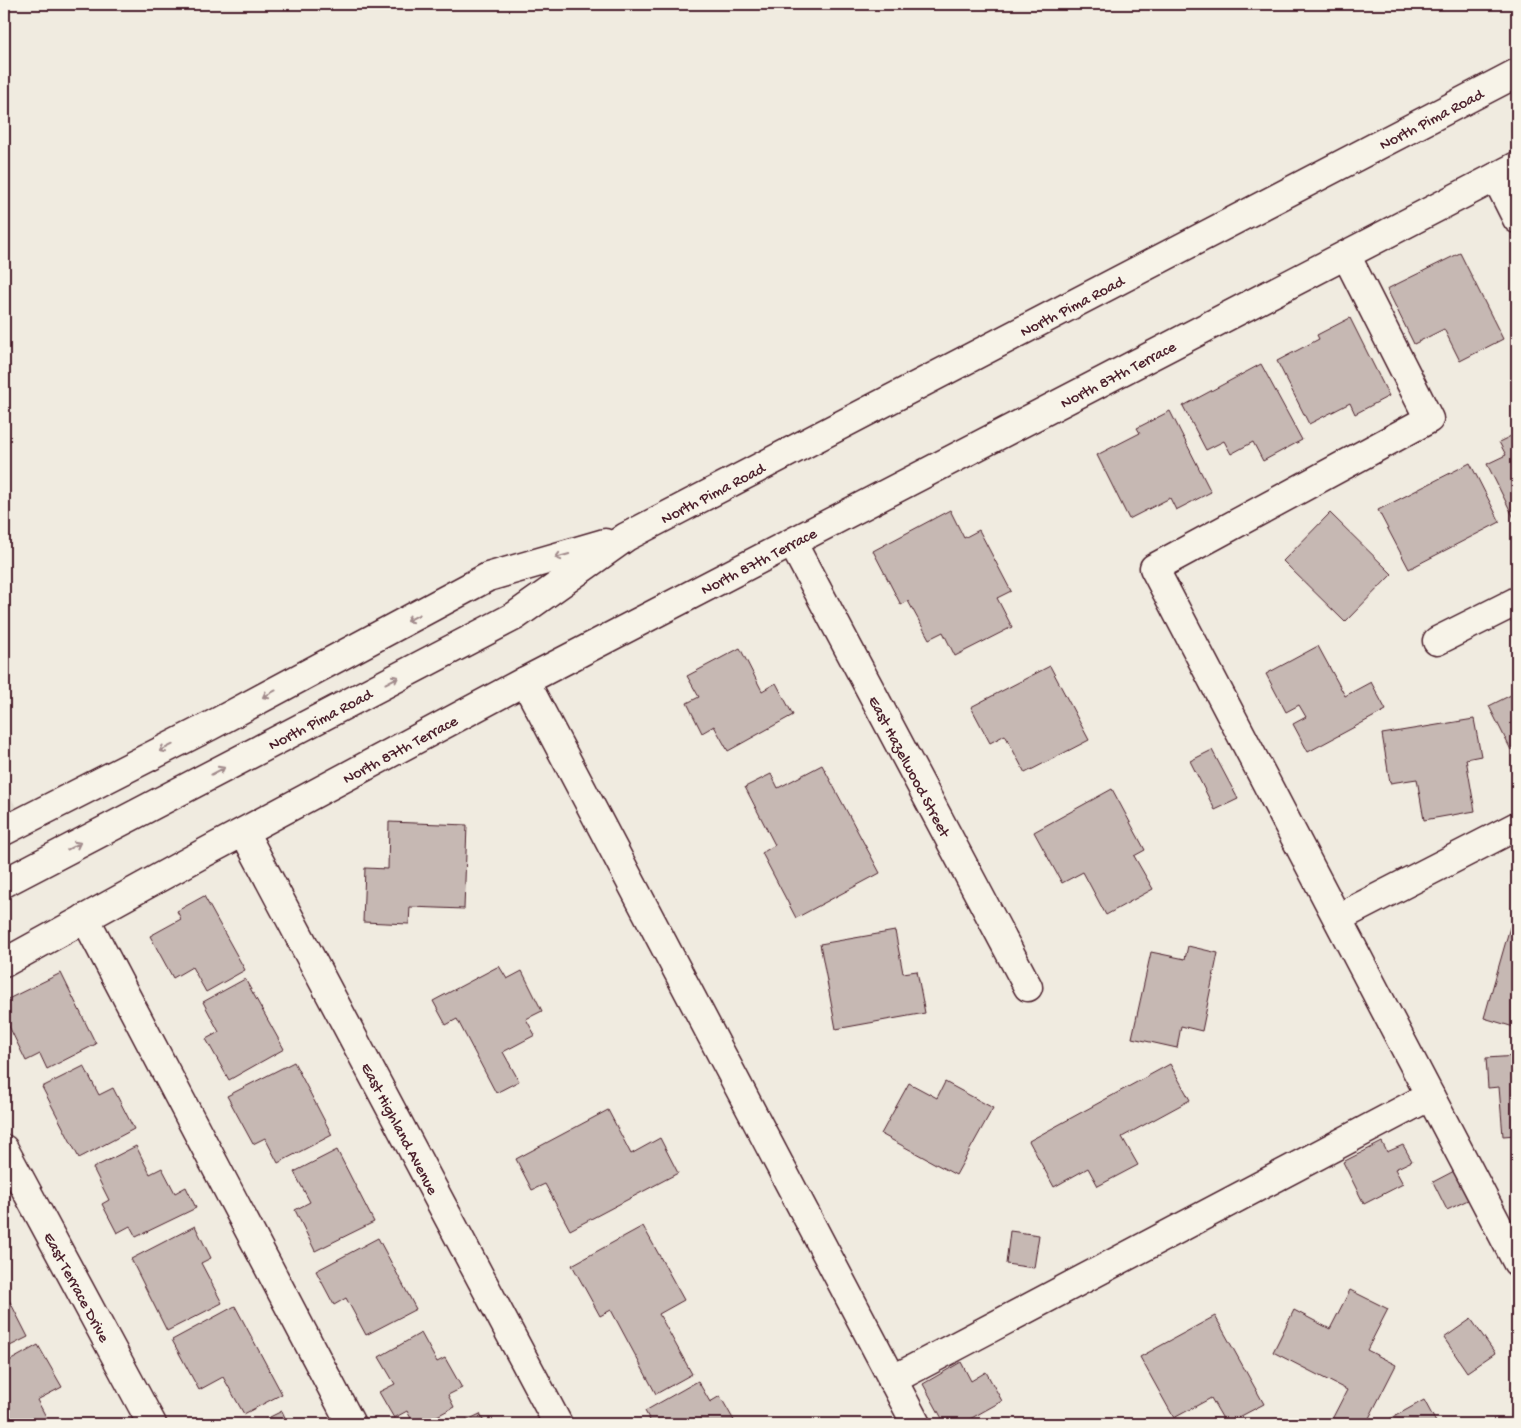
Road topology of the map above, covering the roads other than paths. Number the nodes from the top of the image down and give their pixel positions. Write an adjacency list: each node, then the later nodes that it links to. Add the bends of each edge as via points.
1 (1517, 73): 5 (street, North Pima Road)
2 (1507, 172): 3 (street); 4 (street, North 87th Terrace)
3 (1517, 219)
4 (1346, 255): 6 (street, North 87th Terrace); 17 (street, via 1429,419 1154,568)
5 (626, 537): 11 (street, North Pima Road, one-way to 11, via 488,578); 14 (street, North Pima Road, one-way to 5, via 515,616)
6 (793, 544): 9 (street, North 87th Terrace); 19 (street, East Hazelwood Street)
7 (1517, 601): 8 (street)
8 (1437, 642)
9 (525, 682): 12 (street, North 87th Terrace); 23 (street)
10 (1517, 826): 17 (street)
11 (4, 831)
12 (244, 832): 16 (street, North 87th Terrace); 26 (street, East Highland Avenue)
13 (4, 862): 14 (street)
14 (31, 869): 15 (street, North Pima Road)
15 (4, 883)
16 (85, 918): 18 (street, North 87th Terrace); 25 (street)
17 (1338, 918): 20 (street)
18 (4, 963)
19 (1028, 987)
20 (1430, 1096): 22 (street); 23 (street)
21 (4, 1150): 24 (street, East Terrace Drive)
22 (1517, 1262)
23 (892, 1380): 27 (street)
24 (152, 1424)
25 (351, 1424)
26 (558, 1424)
27 (916, 1424)

